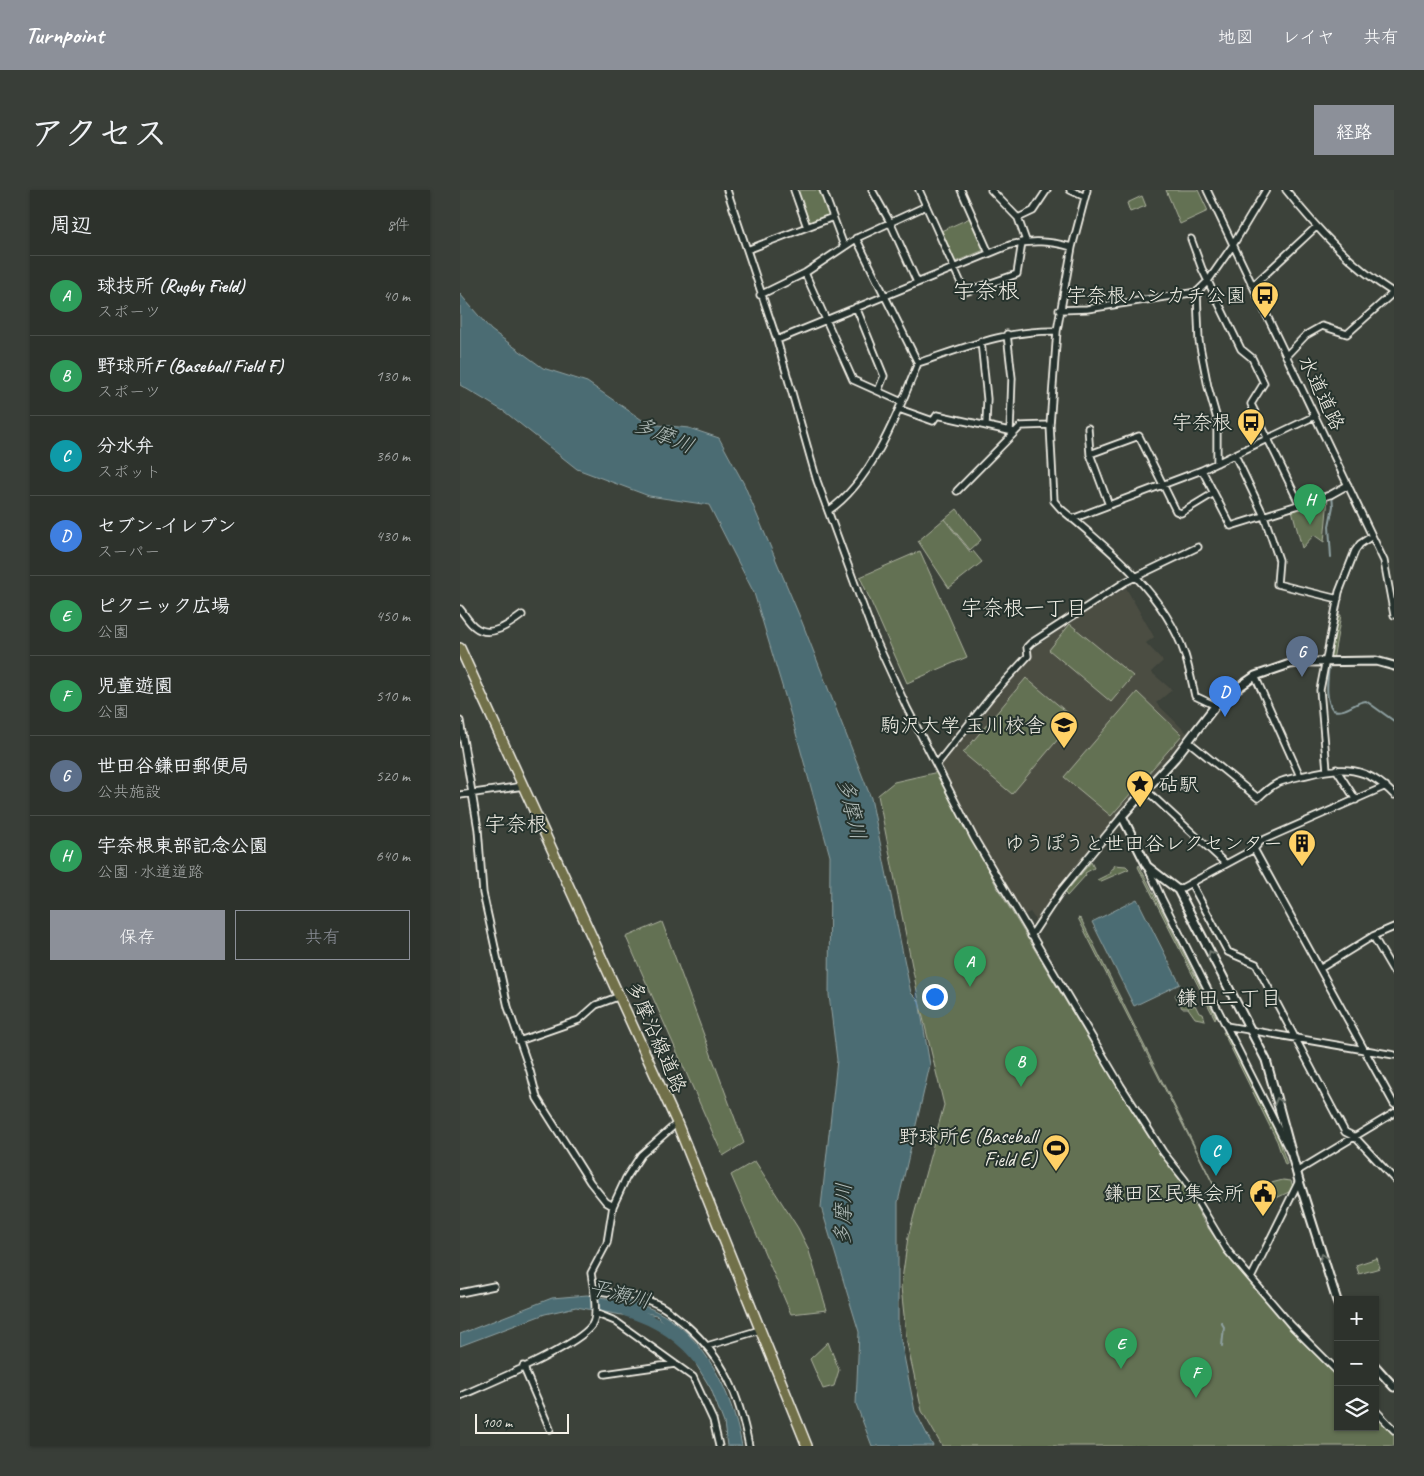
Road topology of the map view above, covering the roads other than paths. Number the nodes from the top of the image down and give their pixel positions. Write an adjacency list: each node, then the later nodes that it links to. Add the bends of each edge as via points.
1 (794, 190): 19 (street)
2 (824, 190): 16 (street)
3 (872, 190): 18 (street)
4 (919, 190): 15 (street)
5 (961, 190): 28 (street)
6 (991, 190): 17 (street)
7 (1047, 190): 17 (street, via 1032,211)
8 (1070, 190): 14 (street)
9 (1087, 190): 14 (street)
10 (1207, 190): 24 (street, 水道道路)
11 (1266, 190): 24 (street)
12 (1286, 190): 20 (street)
13 (729, 191): 27 (street)
14 (1085, 197): 26 (street)
15 (926, 206): 18 (street); 29 (street)
16 (833, 217): 19 (street); 25 (street)
17 (1018, 218): 23 (street)
18 (890, 222): 21 (street); 32 (street)
19 (807, 227): 27 (street)
20 (1316, 227): 33 (street); 35 (street, via 1359,268)
21 (856, 238): 25 (street); 37 (street)
22 (1191, 239): 31 (street)
23 (1024, 242): 26 (street, via 1049,241); 28 (street); 29 (street, via 1017,274 966,292)
24 (1233, 245): 31 (street); 33 (street, 水道道路)
25 (844, 246): 30 (street)
26 (1072, 247): 39 (street)
27 (747, 250): 36 (street)
28 (989, 253): 29 (street)
29 (954, 267): 32 (street)
30 (805, 273): 36 (street); 40 (street)
31 (1208, 281): 34 (street); 55 (street, via 1241,349 1252,358 1264,382 1251,404)
32 (917, 282): 37 (street)
33 (1251, 284): 45 (street, 水道道路)
34 (1197, 292): 39 (street, via 1088,309); 58 (street, via 1199,341 1217,420)
35 (1394, 293): 45 (street, via 1347,334 1322,326 1306,335)
36 (760, 295): 43 (street)
37 (886, 295): 38 (street); 46 (street)
38 (856, 308): 40 (street); 47 (street, via 884,376)
39 (1059, 310): 41 (street)
40 (826, 320): 43 (street); 47 (street, via 852,380)
41 (1057, 331): 42 (street); 51 (street)
42 (1007, 334): 44 (street); 54 (street, via 1012,378)
43 (777, 340): 66 (street)
44 (981, 341): 46 (street); 52 (street, via 987,399)
45 (1286, 356): 50 (street, 水道道路)
46 (918, 363): 48 (street)
47 (878, 392): 48 (street)
48 (902, 402): 49 (street)
49 (899, 410): 52 (street, via 933,421 937,414); 66 (street, via 871,462 844,498)
50 (1315, 416): 55 (street); 61 (street, 水道道路)
51 (1050, 425): 54 (street, via 1021,426); 68 (street, via 1054,501)
52 (986, 426): 54 (street)
53 (1088, 428): 56 (street)
54 (1012, 432): 62 (street)
55 (1268, 438): 57 (street); 64 (street)
56 (1090, 454): 60 (street, via 1139,436); 65 (street)
57 (1234, 455): 58 (street); 67 (street)
58 (1217, 463): 59 (street)
59 (1202, 470): 60 (street); 63 (street)
60 (1163, 485): 63 (street, via 1176,511 1181,513); 65 (street)
61 (1348, 485): 64 (street); 69 (street, 水道道路)
62 (957, 491)
63 (1214, 493): 67 (street, via 1231,526)
64 (1300, 505): 67 (street)
65 (1109, 506): 68 (street)
66 (828, 511): 83 (street, via 874,636)
67 (1264, 516): 72 (street, via 1279,560 1277,584)
68 (1072, 519): 71 (street)
69 (1372, 536): 72 (street, via 1355,551); 75 (street, 水道道路, via 1384,561)
70 (1198, 547): 71 (street)
71 (1136, 577): 80 (street, via 1174,630 1184,653 1195,696); 83 (street, via 1083,607 1031,643 1027,647 1028,656 992,694)
72 (1338, 599): 77 (street)
73 (460, 609): 74 (street, via 476,629 482,630 506,627)
74 (522, 615)
75 (1394, 615)
76 (460, 648): 87 (main road, 多摩沿線道路)
77 (1326, 662): 78 (street, via 1376,661); 79 (street, via 1290,664); 85 (street, via 1320,690)
78 (1394, 666)
79 (1255, 676): 80 (street); 86 (street)
80 (1216, 706): 82 (street)
81 (460, 721): 90 (street)
82 (1189, 742): 86 (street, via 1258,798 1275,782); 89 (street)
83 (937, 764): 101 (street, via 974,838)
84 (1336, 769): 85 (street); 88 (street, via 1354,770); 93 (street)
85 (1327, 770): 86 (street)
86 (1300, 776)
87 (524, 786): 90 (street); 105 (main road, 多摩沿線道路)
88 (1386, 786): 92 (street); 93 (street)
89 (1146, 790): 94 (street); 96 (street)
90 (471, 794): 91 (street); 109 (street, via 490,929 507,1005)
91 (460, 795)
92 (1394, 795)
93 (1356, 800): 95 (street, via 1261,841)
94 (1122, 816): 97 (street); 101 (street, via 1060,892)
95 (1254, 849): 96 (street); 103 (street)
96 (1226, 864): 98 (street)
97 (1147, 866): 99 (street); 106 (street)
98 (1192, 883): 99 (street); 108 (street, via 1228,952 1256,964)
99 (1178, 890): 107 (street, one-way to 99)
100 (1394, 927): 102 (street)
101 (1031, 936): 121 (street, via 1163,1152 1185,1180 1228,1250)
102 (1374, 936): 103 (street); 104 (street)
103 (1321, 968): 110 (street)
104 (1394, 972)
105 (620, 996): 109 (street, via 596,1005 579,1020); 114 (main road, 多摩沿線道路)
106 (1226, 1026): 107 (street); 116 (street)
107 (1252, 1030): 108 (street); 116 (street, one-way to 107, via 1266,1060)
108 (1296, 1038): 110 (street); 115 (street, via 1344,1132)
109 (519, 1041): 120 (street, via 540,1104 590,1182)
110 (1366, 1050): 111 (street); 112 (street)
111 (1394, 1055)
112 (1394, 1104)
113 (1394, 1113): 115 (street)
114 (677, 1124): 120 (street, via 641,1155); 127 (main road, 多摩沿線道路)
115 (1355, 1137): 117 (street); 118 (street)
116 (1293, 1156): 117 (street)
117 (1296, 1172): 119 (street)
118 (1394, 1179)
119 (1299, 1181): 121 (street); 125 (street, one-way to 119)
120 (612, 1206): 123 (street, via 608,1242 591,1273)
121 (1251, 1278): 131 (street)
122 (494, 1286): 124 (street)
123 (594, 1292): 126 (street); 128 (street, via 632,1296 657,1304)
124 (460, 1293)
125 (1335, 1296)
126 (594, 1312): 129 (street, via 615,1321); 130 (street, via 592,1325 576,1339)
127 (760, 1330): 128 (street); 141 (main road, 多摩沿線道路)
128 (707, 1346): 140 (street, via 721,1364 738,1401)
129 (675, 1364): 133 (street); 139 (street, via 693,1377 706,1399)
130 (523, 1366): 135 (street); 137 (street)
131 (1334, 1368)
132 (1379, 1370): 134 (street)
133 (605, 1374)
134 (1394, 1387)
135 (460, 1396)
136 (1379, 1414): 138 (street)
137 (550, 1429)
138 (1394, 1430)
139 (719, 1446)
140 (749, 1446)
141 (807, 1446)

